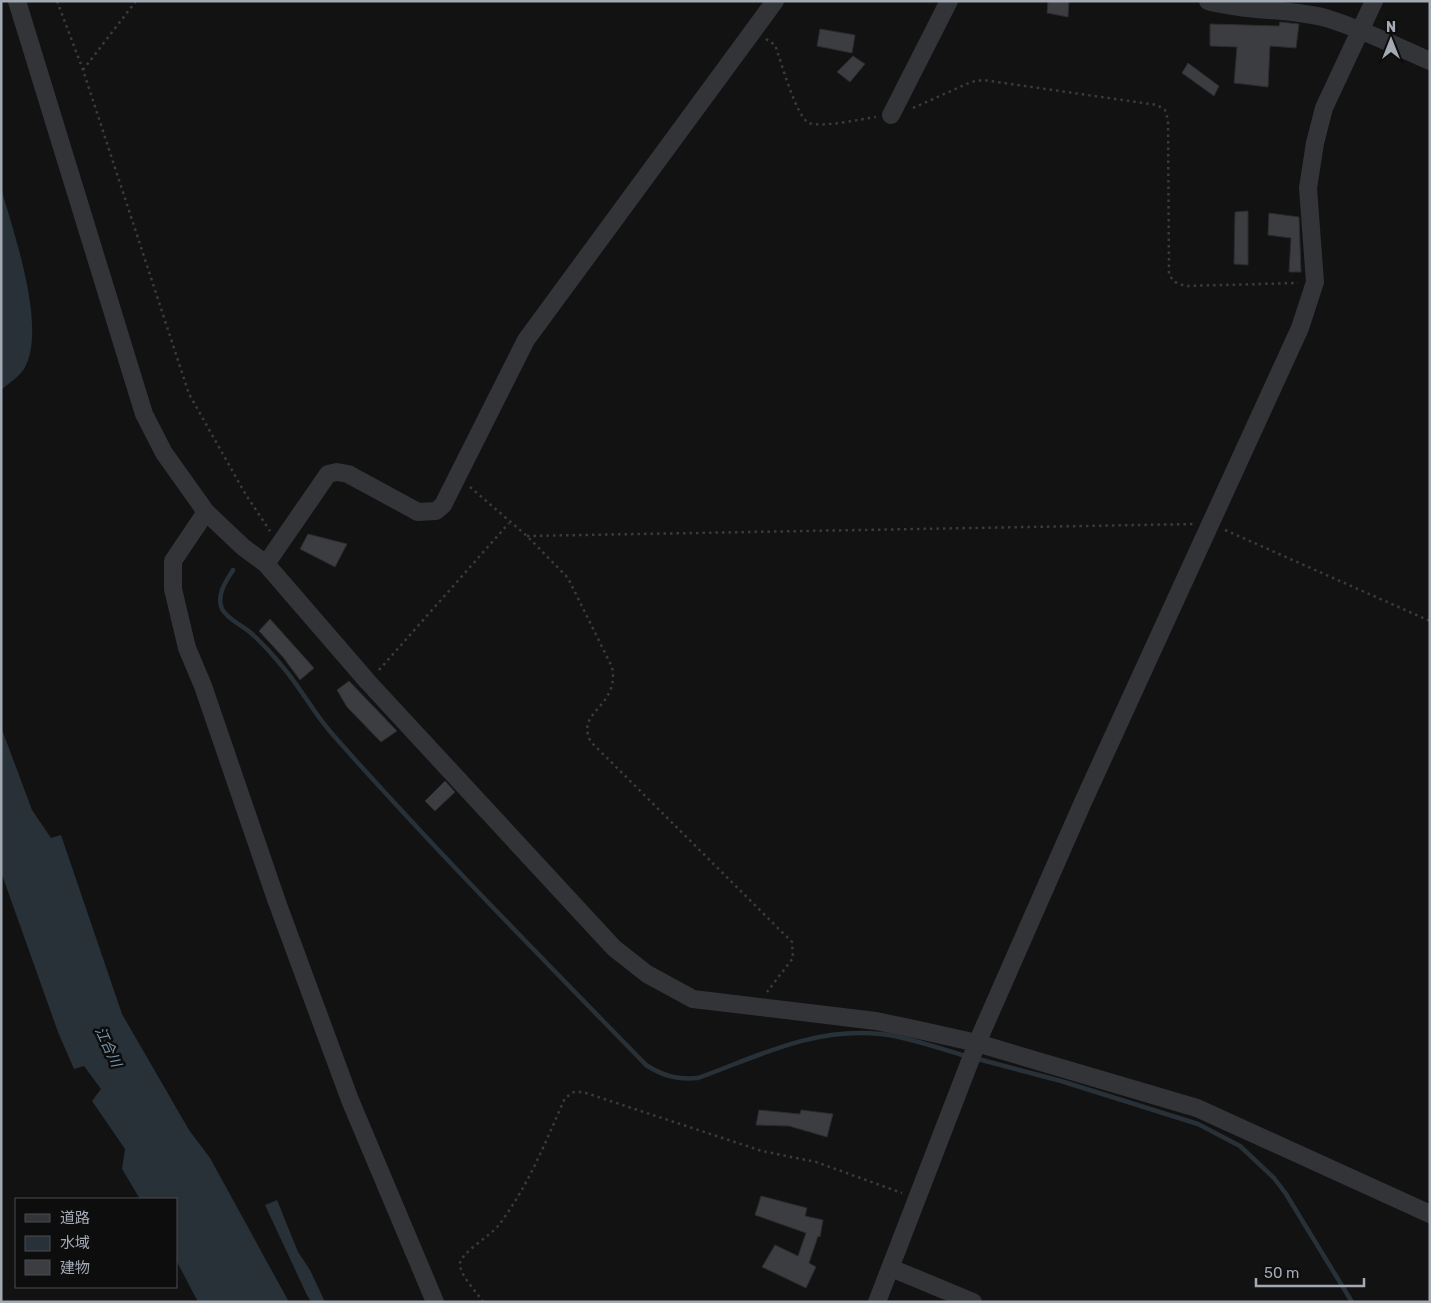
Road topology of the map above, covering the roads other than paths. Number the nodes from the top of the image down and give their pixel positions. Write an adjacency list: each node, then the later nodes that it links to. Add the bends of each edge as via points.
1 (17, 1): 9 (street, via 144,414 164,453)
2 (776, 1): 10 (street, via 526,340 443,505 428,514 418,512 348,474 328,474)
3 (949, 1): 8 (street)
4 (1208, 1): 6 (street, via 1232,8 1311,15)
5 (1374, 1): 6 (street)
6 (1361, 30): 7 (street); 11 (street, via 1324,108 1315,142 1308,188 1315,282 1300,328 1083,802)
7 (1430, 61)
8 (891, 115)
9 (206, 512): 10 (street); 14 (street, via 173,561 173,589 187,648 350,1100)
10 (266, 564): 11 (street, via 368,682 614,948 647,974 693,999 876,1021)
11 (977, 1043): 12 (street, via 1197,1108); 13 (street)
12 (1430, 1214)
13 (891, 1268): 15 (street); 16 (street)
14 (435, 1302)
15 (877, 1302)
16 (973, 1302)

